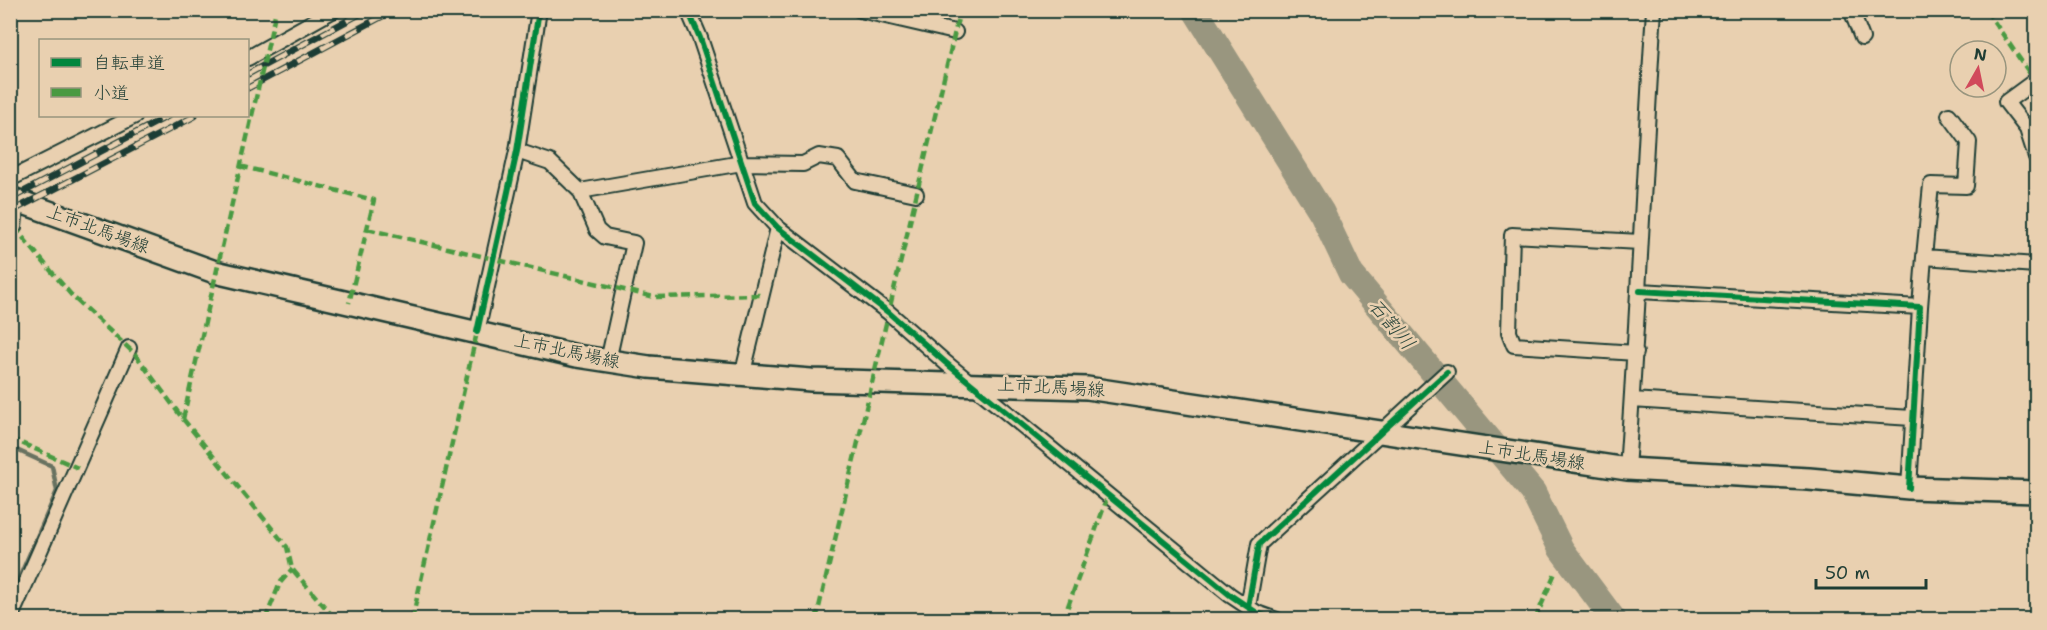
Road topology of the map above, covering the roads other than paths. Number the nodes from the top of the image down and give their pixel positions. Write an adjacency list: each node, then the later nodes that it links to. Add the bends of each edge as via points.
1 (334, 10): 9 (street)
2 (538, 10): 13 (street)
3 (688, 10): 15 (street)
4 (860, 10): 7 (street)
5 (1654, 10): 22 (street)
6 (1851, 10): 8 (street)
7 (955, 32)
8 (1862, 38)
9 (249, 57)
10 (2037, 80): 14 (street, via 2006,102 2027,129)
11 (1949, 115): 23 (street, via 1969,142 1966,186 1931,185)
12 (133, 117): 16 (street)
13 (518, 152): 17 (street, via 550,162); 27 (street)
14 (2037, 157)
15 (742, 163): 17 (street); 18 (street, via 803,164 819,156 838,159 855,181); 21 (street, via 755,203)
16 (10, 179)
17 (580, 191): 30 (street, via 597,230 605,237 634,243)
18 (916, 195)
19 (14, 199): 20 (street, via 14,227); 27 (main road, 上市北馬場線, via 215,272)
20 (10, 228)
21 (778, 228): 32 (street); 33 (street)
22 (1640, 242): 25 (street); 29 (street, via 1512,235 1509,332 1514,345)
23 (1924, 257): 24 (street); 26 (street)
24 (2037, 265)
25 (1640, 291): 26 (street); 29 (street)
26 (1920, 307): 35 (street)
27 (477, 332): 30 (main road, 上市北馬場線)
28 (129, 348): 41 (street)
29 (1635, 353): 34 (street)
30 (608, 361): 32 (main road, 上市北馬場線)
31 (1447, 372): 36 (street)
32 (742, 376): 33 (main road, 上市北馬場線)
33 (973, 383): 36 (main road, 上市北馬場線, via 1087,387); 40 (street)
34 (1632, 400): 35 (street); 37 (street)
35 (1912, 418): 38 (street)
36 (1381, 432): 37 (main road, 上市北馬場線); 40 (street, via 1259,544)
37 (1627, 469): 38 (main road, 上市北馬場線)
38 (1909, 488): 39 (main road, 上市北馬場線)
39 (2037, 492)
40 (1254, 613): 42 (street)
41 (10, 620)
42 (1277, 620)

